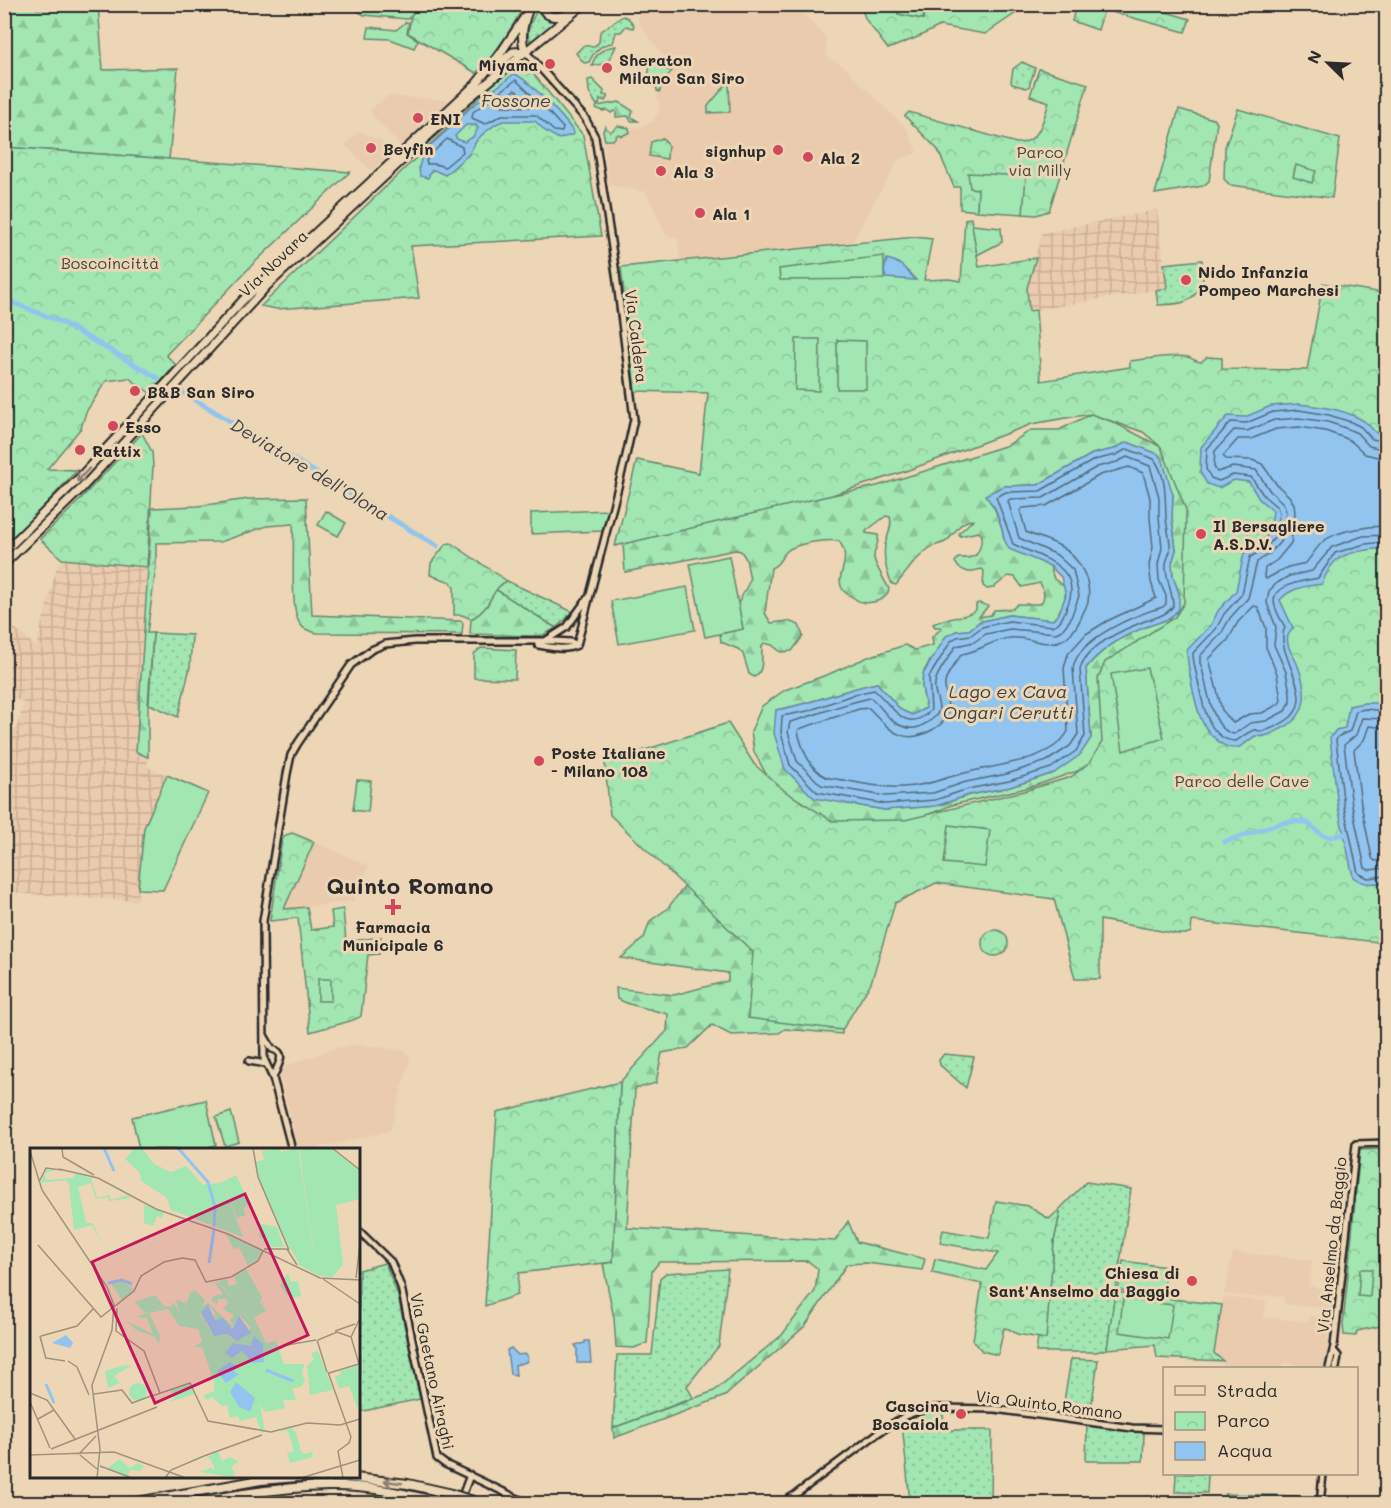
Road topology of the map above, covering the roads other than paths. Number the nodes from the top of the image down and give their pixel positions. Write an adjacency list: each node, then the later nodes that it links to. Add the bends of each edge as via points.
1 (531, 4): 4 (main road)
2 (541, 4): 3 (main road, via 554,17 566,15)
3 (583, 4): 5 (main road, Via Novara)
4 (526, 15): 5 (main road, via 521,37); 6 (main road, Via Novara)
5 (525, 51): 6 (main road, via 513,52); 8 (main road, Via Novara, via 257,295 82,488); 9 (street, Via Caldera, via 585,118 595,137 634,419)
6 (476, 84): 7 (main road, Via Novara, one-way to 7, via 243,300 79,478)
7 (4, 552)
8 (4, 564)
9 (591, 591): 10 (street, via 571,622); 12 (street, Via Caldera)
10 (544, 642): 11 (street); 12 (street)
11 (527, 643): 12 (street, via 558,648); 13 (street, via 392,642 361,656 342,676 294,750 287,774 263,921)
12 (577, 645)
13 (263, 1033): 14 (street); 15 (street)
14 (272, 1049): 15 (street); 17 (street, via 281,1055)
15 (264, 1054): 16 (street); 16 (street, via 251,1061)
16 (267, 1065): 17 (street); 18 (street)
17 (277, 1066): 18 (street)
18 (273, 1078): 20 (street)
19 (1386, 1143): 22 (street, Via Anselmo da Baggio, via 1356,1144)
20 (292, 1148)
21 (360, 1232): 26 (street, Via Gaetano Airaghi, via 391,1262 401,1287 436,1455 445,1464)
22 (1333, 1350): 23 (street, Via Anselmo da Baggio); 24 (street, Via Anselmo da Baggio, via 1338,1356)
23 (1329, 1367)
24 (1336, 1367)
25 (1163, 1429): 36 (street, Via Quinto Romano, via 995,1409 921,1410 899,1420)
26 (470, 1475): 34 (street); 35 (street)
27 (1323, 1475): 37 (street)
28 (286, 1478): 31 (highway)
29 (355, 1478): 30 (highway, one-way to 29, bridge, via 408,1484)
30 (476, 1502)
31 (126, 1503)
32 (187, 1503): 33 (highway, via 329,1486 393,1491)
33 (445, 1503)
34 (459, 1503)
35 (529, 1503)
36 (780, 1503)
37 (1322, 1503)

